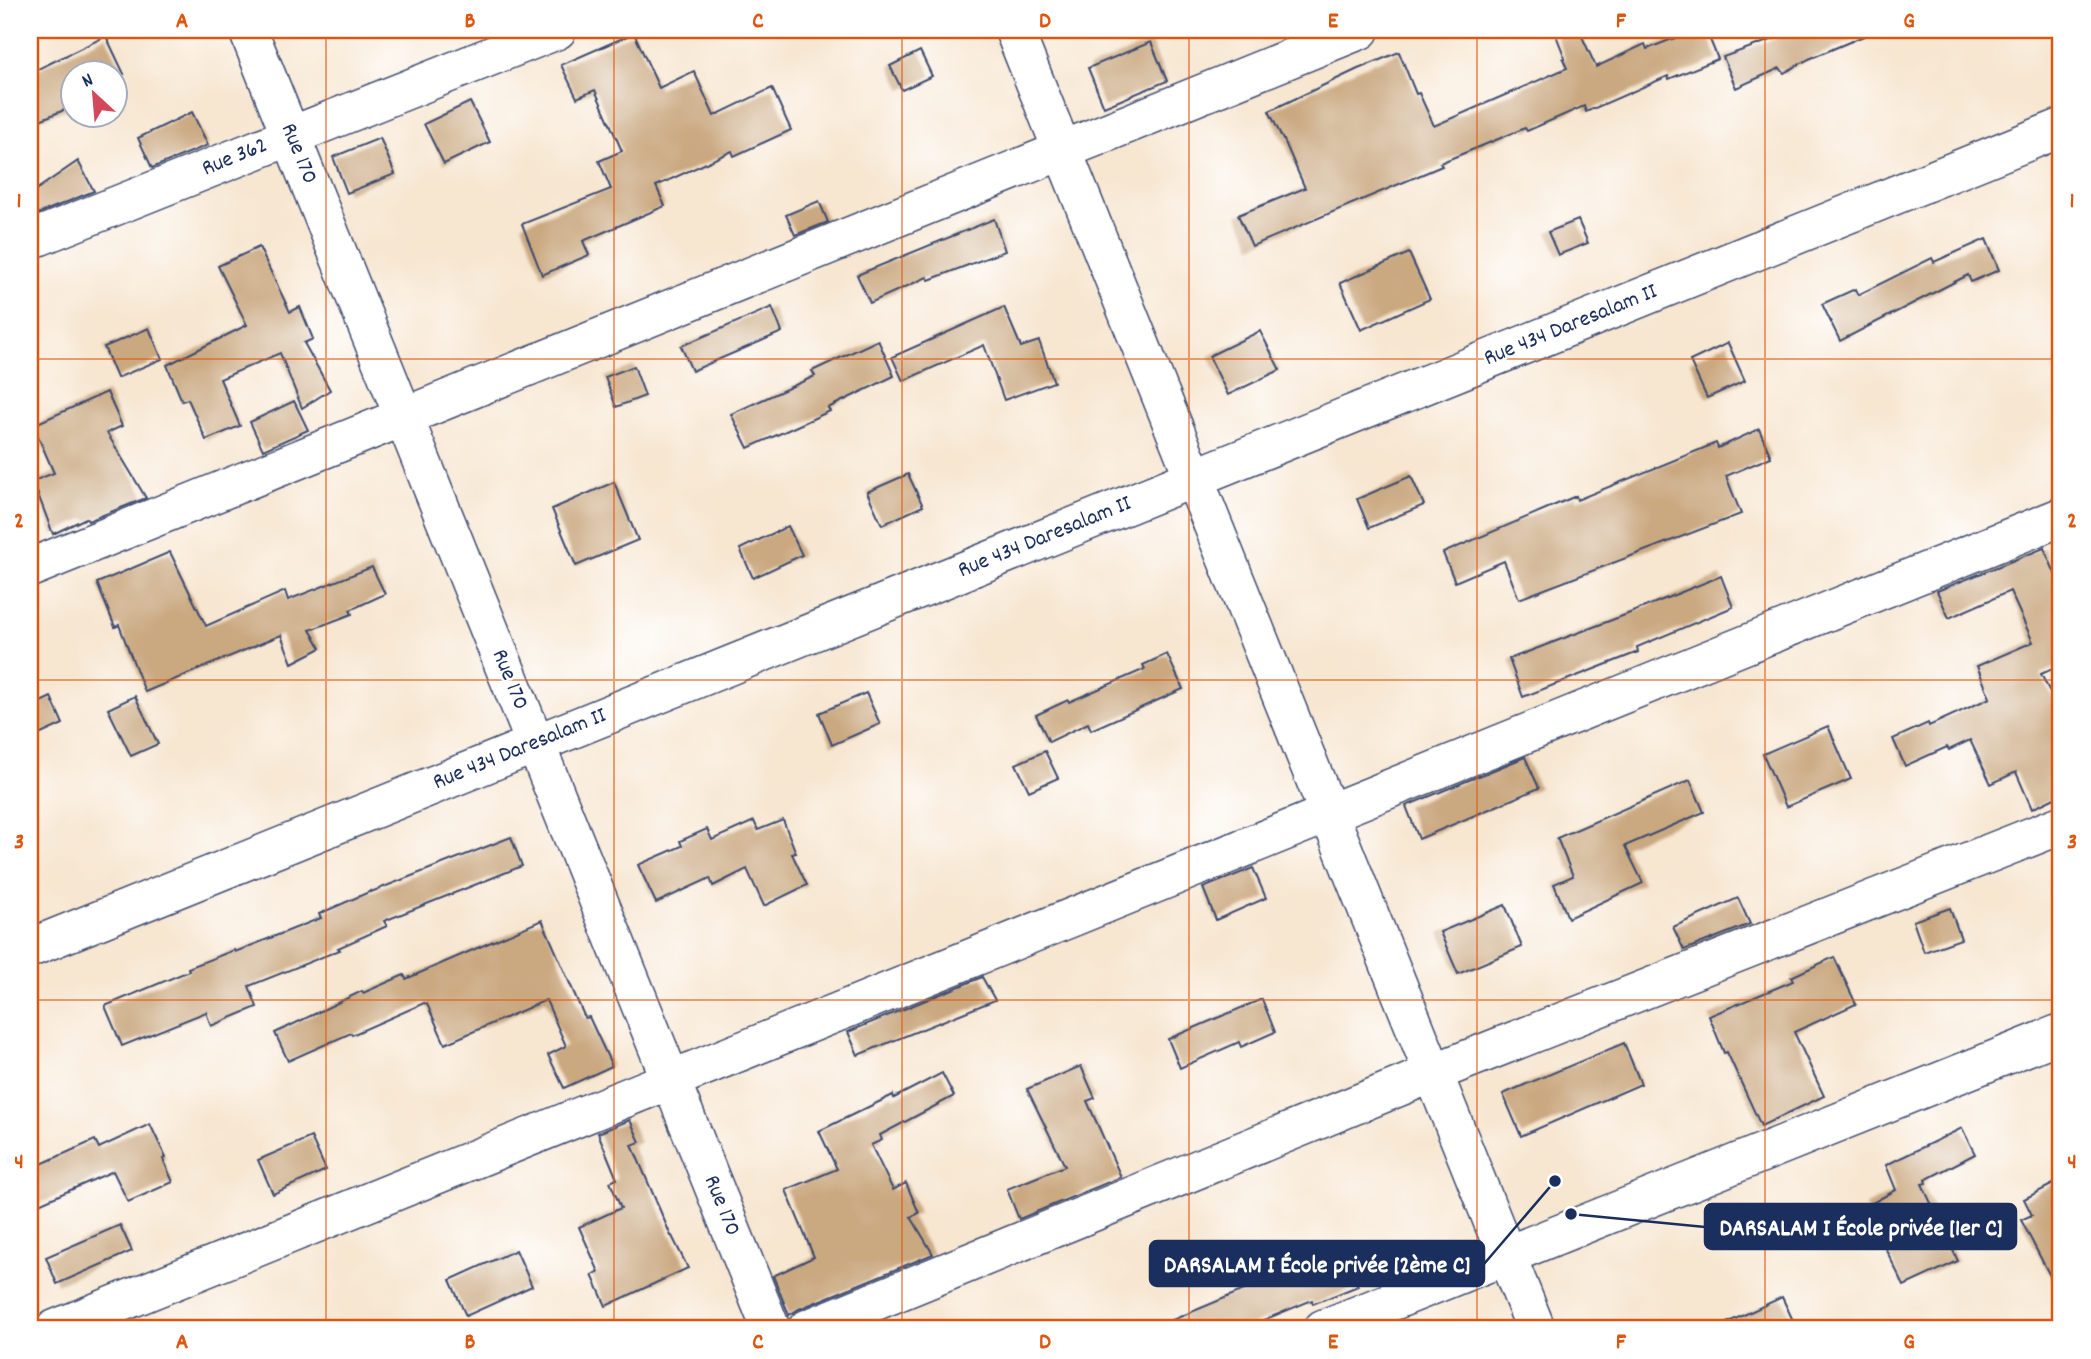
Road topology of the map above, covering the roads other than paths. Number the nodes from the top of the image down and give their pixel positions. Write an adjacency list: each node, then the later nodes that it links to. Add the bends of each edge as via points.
1 (248, 30): 6 (street, Rue 170)
2 (556, 30): 6 (street, Rue 362)
3 (1014, 30): 7 (street)
4 (1360, 30): 7 (street)
5 (2061, 128): 10 (street, Rue 434 Daresalam II)
6 (291, 136): 8 (street, Rue 362); 9 (street, Rue 170)
7 (1062, 150): 9 (street); 10 (street)
8 (30, 240)
9 (404, 416): 12 (street); 13 (street, Rue 170)
10 (1194, 478): 13 (street, Rue 434 Daresalam II); 14 (street)
11 (2061, 517): 14 (street)
12 (30, 568)
13 (535, 744): 16 (street, Rue 434 Daresalam II); 19 (street, Rue 170)
14 (1329, 814): 18 (street); 19 (street)
15 (2061, 825): 18 (street)
16 (30, 948)
17 (2061, 1033): 20 (street)
18 (1433, 1073): 20 (street); 23 (street)
19 (671, 1080): 21 (street); 22 (street, Rue 170)
20 (1506, 1255): 24 (street); 25 (street)
21 (55, 1329)
22 (771, 1329)
23 (807, 1329)
24 (1322, 1329)
25 (1536, 1329)

